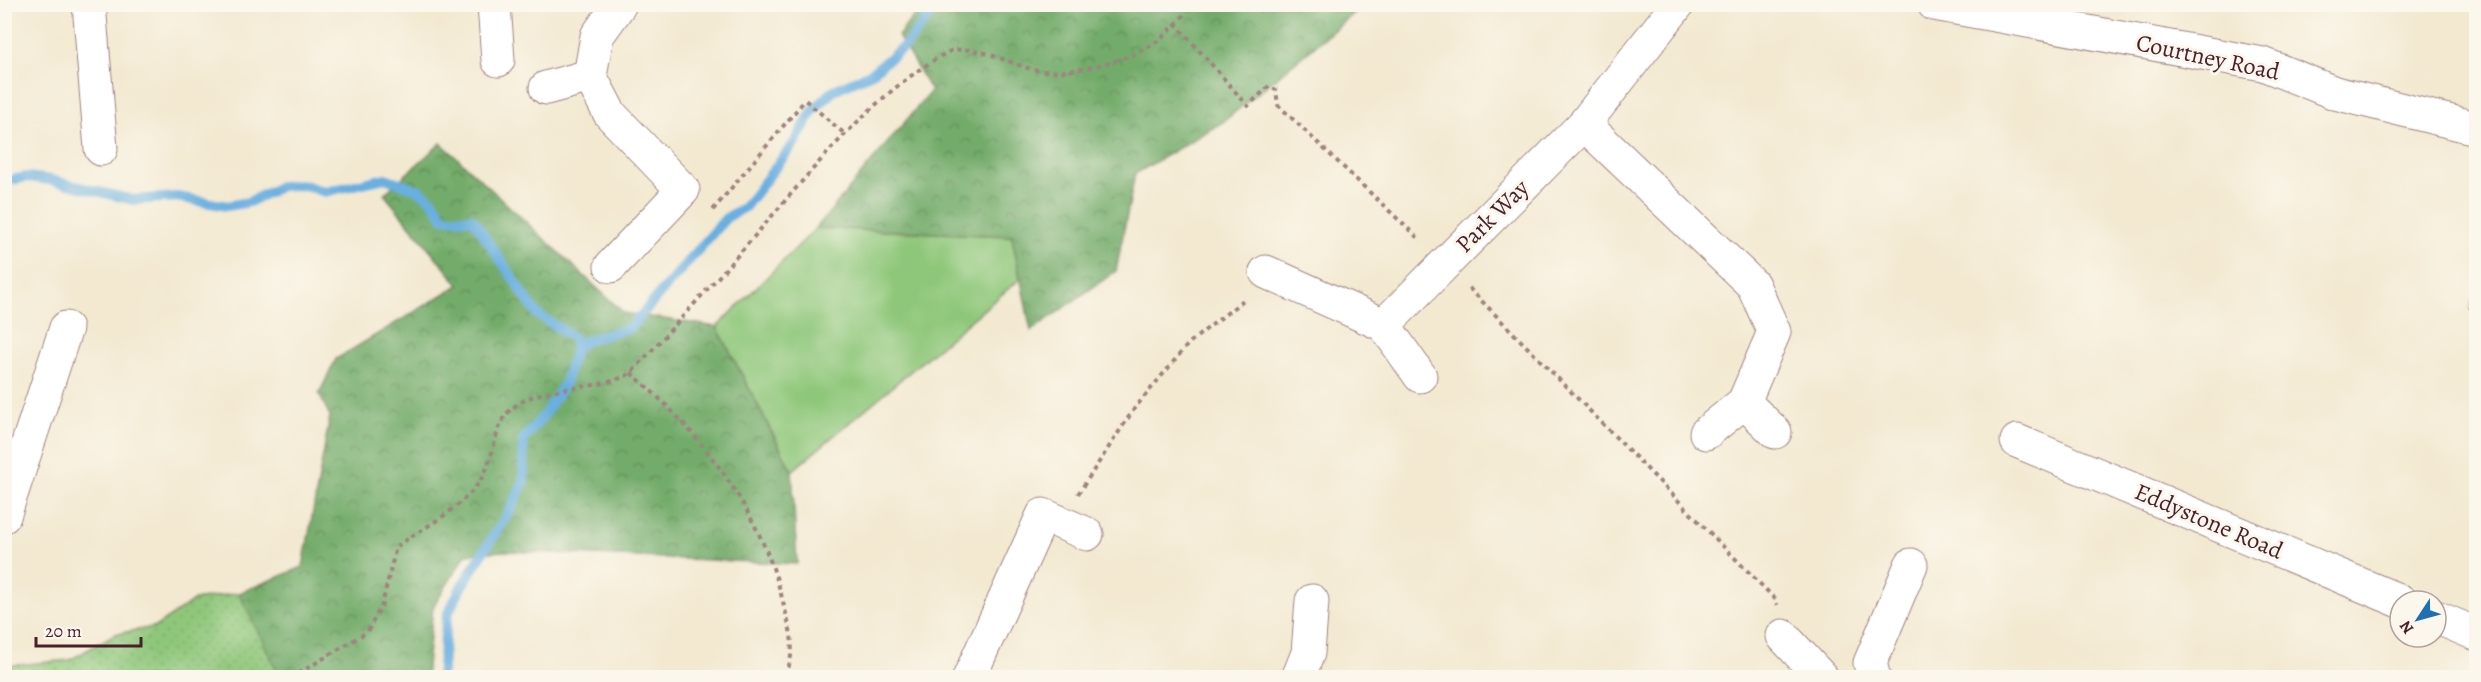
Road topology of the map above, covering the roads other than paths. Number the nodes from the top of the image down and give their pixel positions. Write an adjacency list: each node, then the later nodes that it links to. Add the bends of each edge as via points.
1 (89, 4): 11 (street)
2 (494, 4): 6 (street)
3 (620, 4): 7 (street, via 597,36)
4 (1678, 4): 9 (street, Park Way)
5 (1934, 4): 10 (street, Courtney Road, via 2263,64 2335,93)
6 (498, 60)
7 (590, 76): 8 (street); 12 (street, via 610,114 683,190)
8 (546, 88)
9 (1584, 124): 14 (street, Park Way); 17 (street, via 1753,285 1774,332)
10 (2476, 128)
11 (101, 149)
12 (611, 266)
13 (1266, 272): 14 (street)
14 (1384, 325): 16 (street)
15 (66, 328): 21 (street)
16 (1420, 376)
17 (1744, 402): 18 (street); 19 (street)
18 (1775, 432)
19 (1707, 433)
20 (2017, 441): 24 (street, Eddystone Road)
21 (4, 516)
22 (1073, 528): 29 (street, via 1043,515)
23 (1911, 565): 32 (street, via 1870,663)
24 (2388, 597)
25 (1312, 601): 30 (street, via 1308,653)
26 (2448, 622): 27 (street)
27 (2476, 634)
28 (1783, 636): 31 (street)
29 (969, 678)
30 (1298, 678)
31 (1822, 678)
32 (1874, 678)

